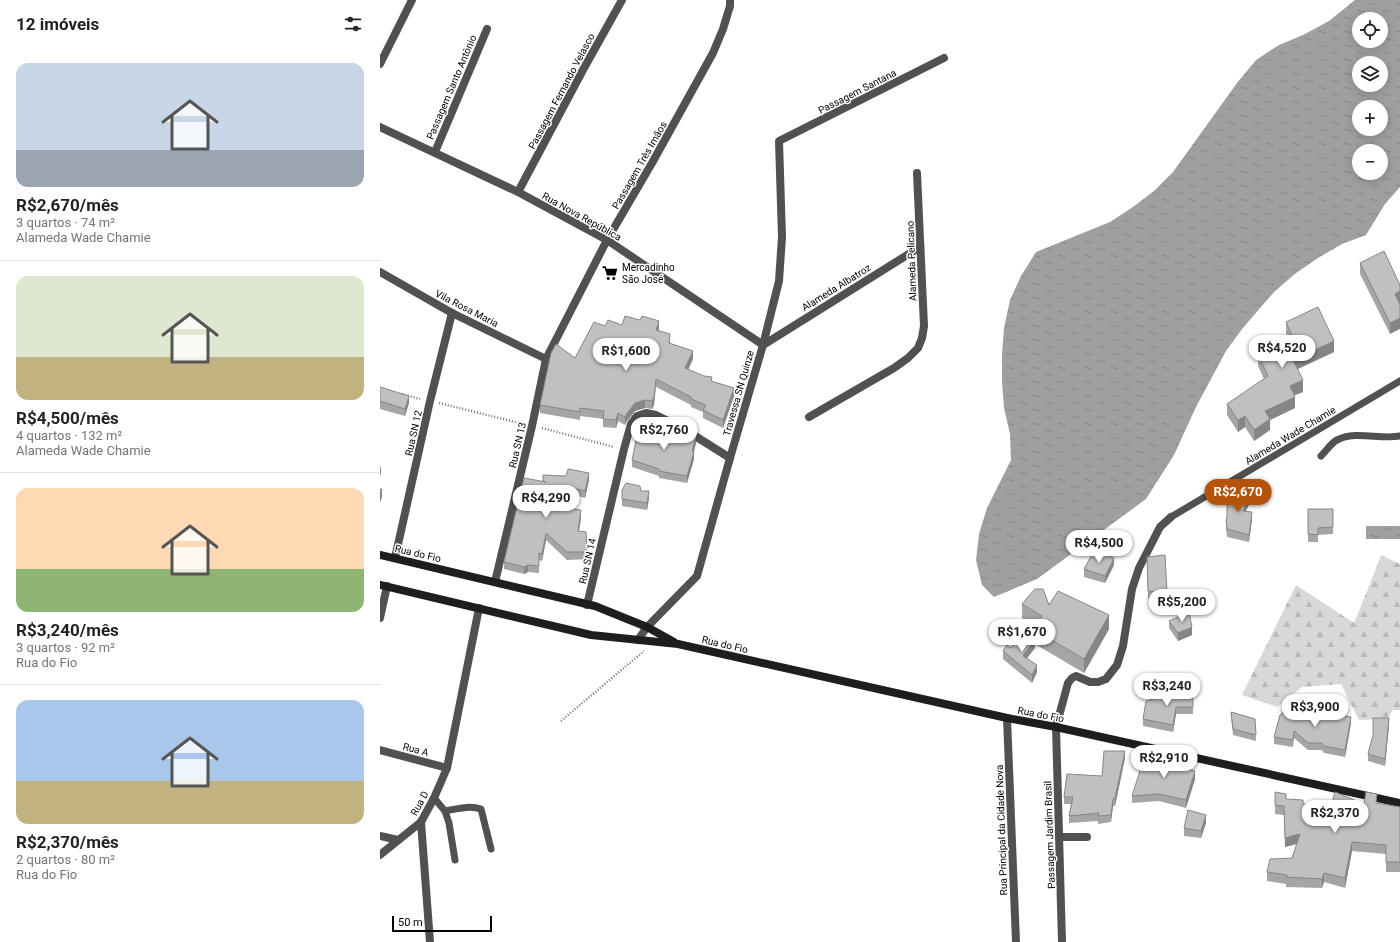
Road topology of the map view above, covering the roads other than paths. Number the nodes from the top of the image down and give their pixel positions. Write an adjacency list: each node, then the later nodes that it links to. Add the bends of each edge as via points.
1 (412, 0): 6 (street)
2 (622, 0): 11 (street, Passagem Fernando Velasco)
3 (730, 0): 12 (street, Passagem Três Imãos, via 723,29 713,53)
4 (486, 29): 9 (street, Passagem Santo Antônio)
5 (944, 58): 8 (street, Passagem Santana)
6 (380, 64)
7 (380, 128): 9 (street, Rua Nova República)
8 (779, 141): 16 (street, Travessa SN Quinze, via 781,261 779,282)
9 (435, 152): 11 (street, Rua Nova República)
10 (917, 172): 13 (street, Alameda Pelicano)
11 (518, 192): 12 (street, Rua Nova República)
12 (607, 240): 16 (street, Rua Nova República); 17 (street, Passagem Três Imãos)
13 (920, 247): 16 (street, Alameda Albatroz); 19 (street, Alameda Pelicano, via 924,326 918,348 894,368)
14 (380, 272): 15 (street, Vila Rosa Maria)
15 (452, 313): 17 (street, Vila Rosa Maria); 25 (street, Rua SN 12)
16 (763, 345): 22 (street, Travessa SN Quinze)
17 (546, 359): 26 (street, Rua SN 13)
18 (1400, 381): 23 (lane, Alameda Wade Chamie)
19 (809, 417)
20 (1400, 436): 21 (lane, via 1344,437 1335,441)
21 (1321, 456)
22 (730, 458): 28 (street, Rua SN 14, via 656,414 646,413 637,416 631,424 624,449); 31 (street, Travessa SN Quinze, via 697,576)
23 (1171, 517): 35 (street, Alameda Wade Chamie, via 1160,528 1139,568 1117,665 1106,679 1098,682 1090,682 1076,676 1072,678 1068,683)
24 (380, 555): 25 (street, Rua do Fio)
25 (395, 558): 26 (street, Rua do Fio)
26 (495, 582): 28 (street, Rua do Fio)
27 (384, 586): 29 (street, Rua do Fio); 30 (street)
28 (587, 605): 31 (street, Rua do Fio)
29 (478, 608): 32 (street, Rua do Fio, via 591,635); 37 (street)
30 (380, 618)
31 (647, 627): 32 (street, Travessa SN Quinze); 33 (street, Rua do Fio)
32 (638, 640): 33 (street, Rua do Fio)
33 (678, 644): 34 (street, Rua do Fio)
34 (1007, 718): 35 (street, Rua do Fio); 50 (street, Rua Principal da Cidade Nova)
35 (1056, 727): 39 (street, Rua do Fio); 43 (street, Passagem Jardim Brasil)
36 (380, 750): 37 (street, Rua A)
37 (447, 768): 38 (street, Rua D)
38 (434, 798): 40 (lane); 41 (street, Rua D)
39 (1400, 803)
40 (445, 811): 46 (lane, via 475,807 481,809); 48 (lane)
41 (421, 822): 45 (street, Rua D); 49 (street)
42 (380, 836): 45 (street)
43 (1059, 837): 44 (street); 51 (street, Passagem Jardim Brasil)
44 (1087, 837)
45 (398, 840): 47 (street, Rua D)
46 (491, 849)
47 (380, 855)
48 (455, 860)
49 (430, 942)
50 (1016, 942)
51 (1062, 942)

